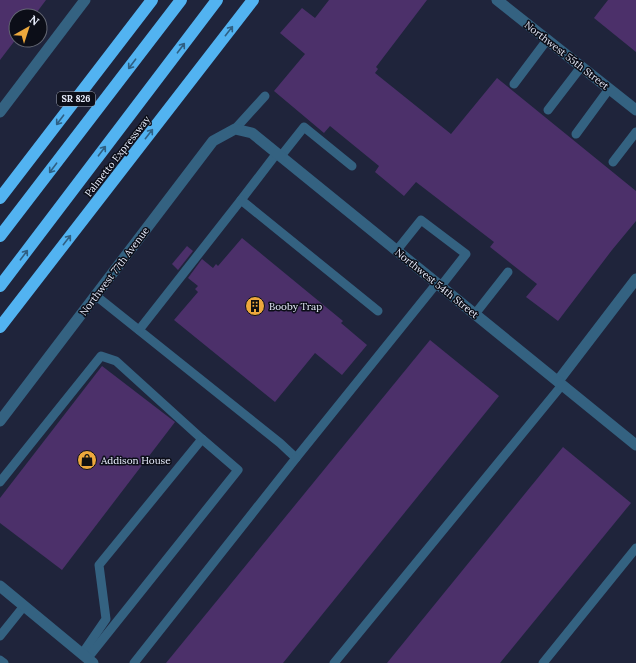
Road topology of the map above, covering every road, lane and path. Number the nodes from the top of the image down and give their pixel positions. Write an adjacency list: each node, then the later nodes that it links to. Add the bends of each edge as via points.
1 (85, 0): 14 (street)
2 (152, 0): 21 (highway, SR 826, one-way to 21)
3 (181, 0): 23 (highway, one-way to 23)
4 (217, 0): 28 (highway, one-way to 4)
5 (253, 0): 32 (highway, Palmetto Expressway, one-way to 5)
6 (497, 0): 7 (street, Northwest 55th Street)
7 (547, 40): 8 (street, Northwest 55th Street); 9 (lane)
8 (580, 66): 10 (street, Northwest 55th Street); 12 (lane)
9 (514, 84)
10 (609, 89): 13 (street, Northwest 55th Street); 17 (lane)
11 (265, 96): 15 (lane)
12 (548, 110)
13 (636, 110)
14 (0, 112)
15 (236, 129): 18 (street, Northwest 54th Street, via 252,133); 29 (street, Northwest 77th Avenue, via 213,141)
16 (636, 132): 19 (lane)
17 (576, 134)
18 (279, 155): 20 (lane, via 304,127); 22 (lane); 24 (street, Northwest 54th Street)
19 (613, 162)
20 (352, 166)
21 (0, 198)
22 (241, 200): 30 (lane); 33 (lane)
23 (0, 236)
24 (397, 250): 27 (street, Northwest 54th Street); 27 (lane, via 422,220 466,254)
25 (508, 272): 31 (lane)
26 (636, 279): 34 (street)
27 (439, 285): 31 (street, Northwest 54th Street); 38 (lane)
28 (0, 286)
29 (95, 296): 33 (lane); 35 (street, Northwest 77th Avenue)
30 (378, 311)
31 (475, 314): 34 (street, Northwest 54th Street)
32 (0, 327)
33 (138, 330): 38 (lane)
34 (560, 383): 37 (street, Northwest 54th Street); 48 (lane)
35 (0, 421)
36 (202, 439): 39 (lane, via 116,361 101,356); 44 (lane, via 99,565 106,619); 44 (lane, via 238,470)
37 (636, 445)
38 (296, 458): 47 (lane)
39 (0, 482)
40 (636, 548): 49 (lane)
41 (0, 586): 42 (street)
42 (24, 606): 43 (lane); 44 (street)
43 (0, 636)
44 (87, 659)
45 (0, 660): 46 (lane)
46 (4, 663)
47 (134, 663)
48 (334, 663)
49 (543, 663)

